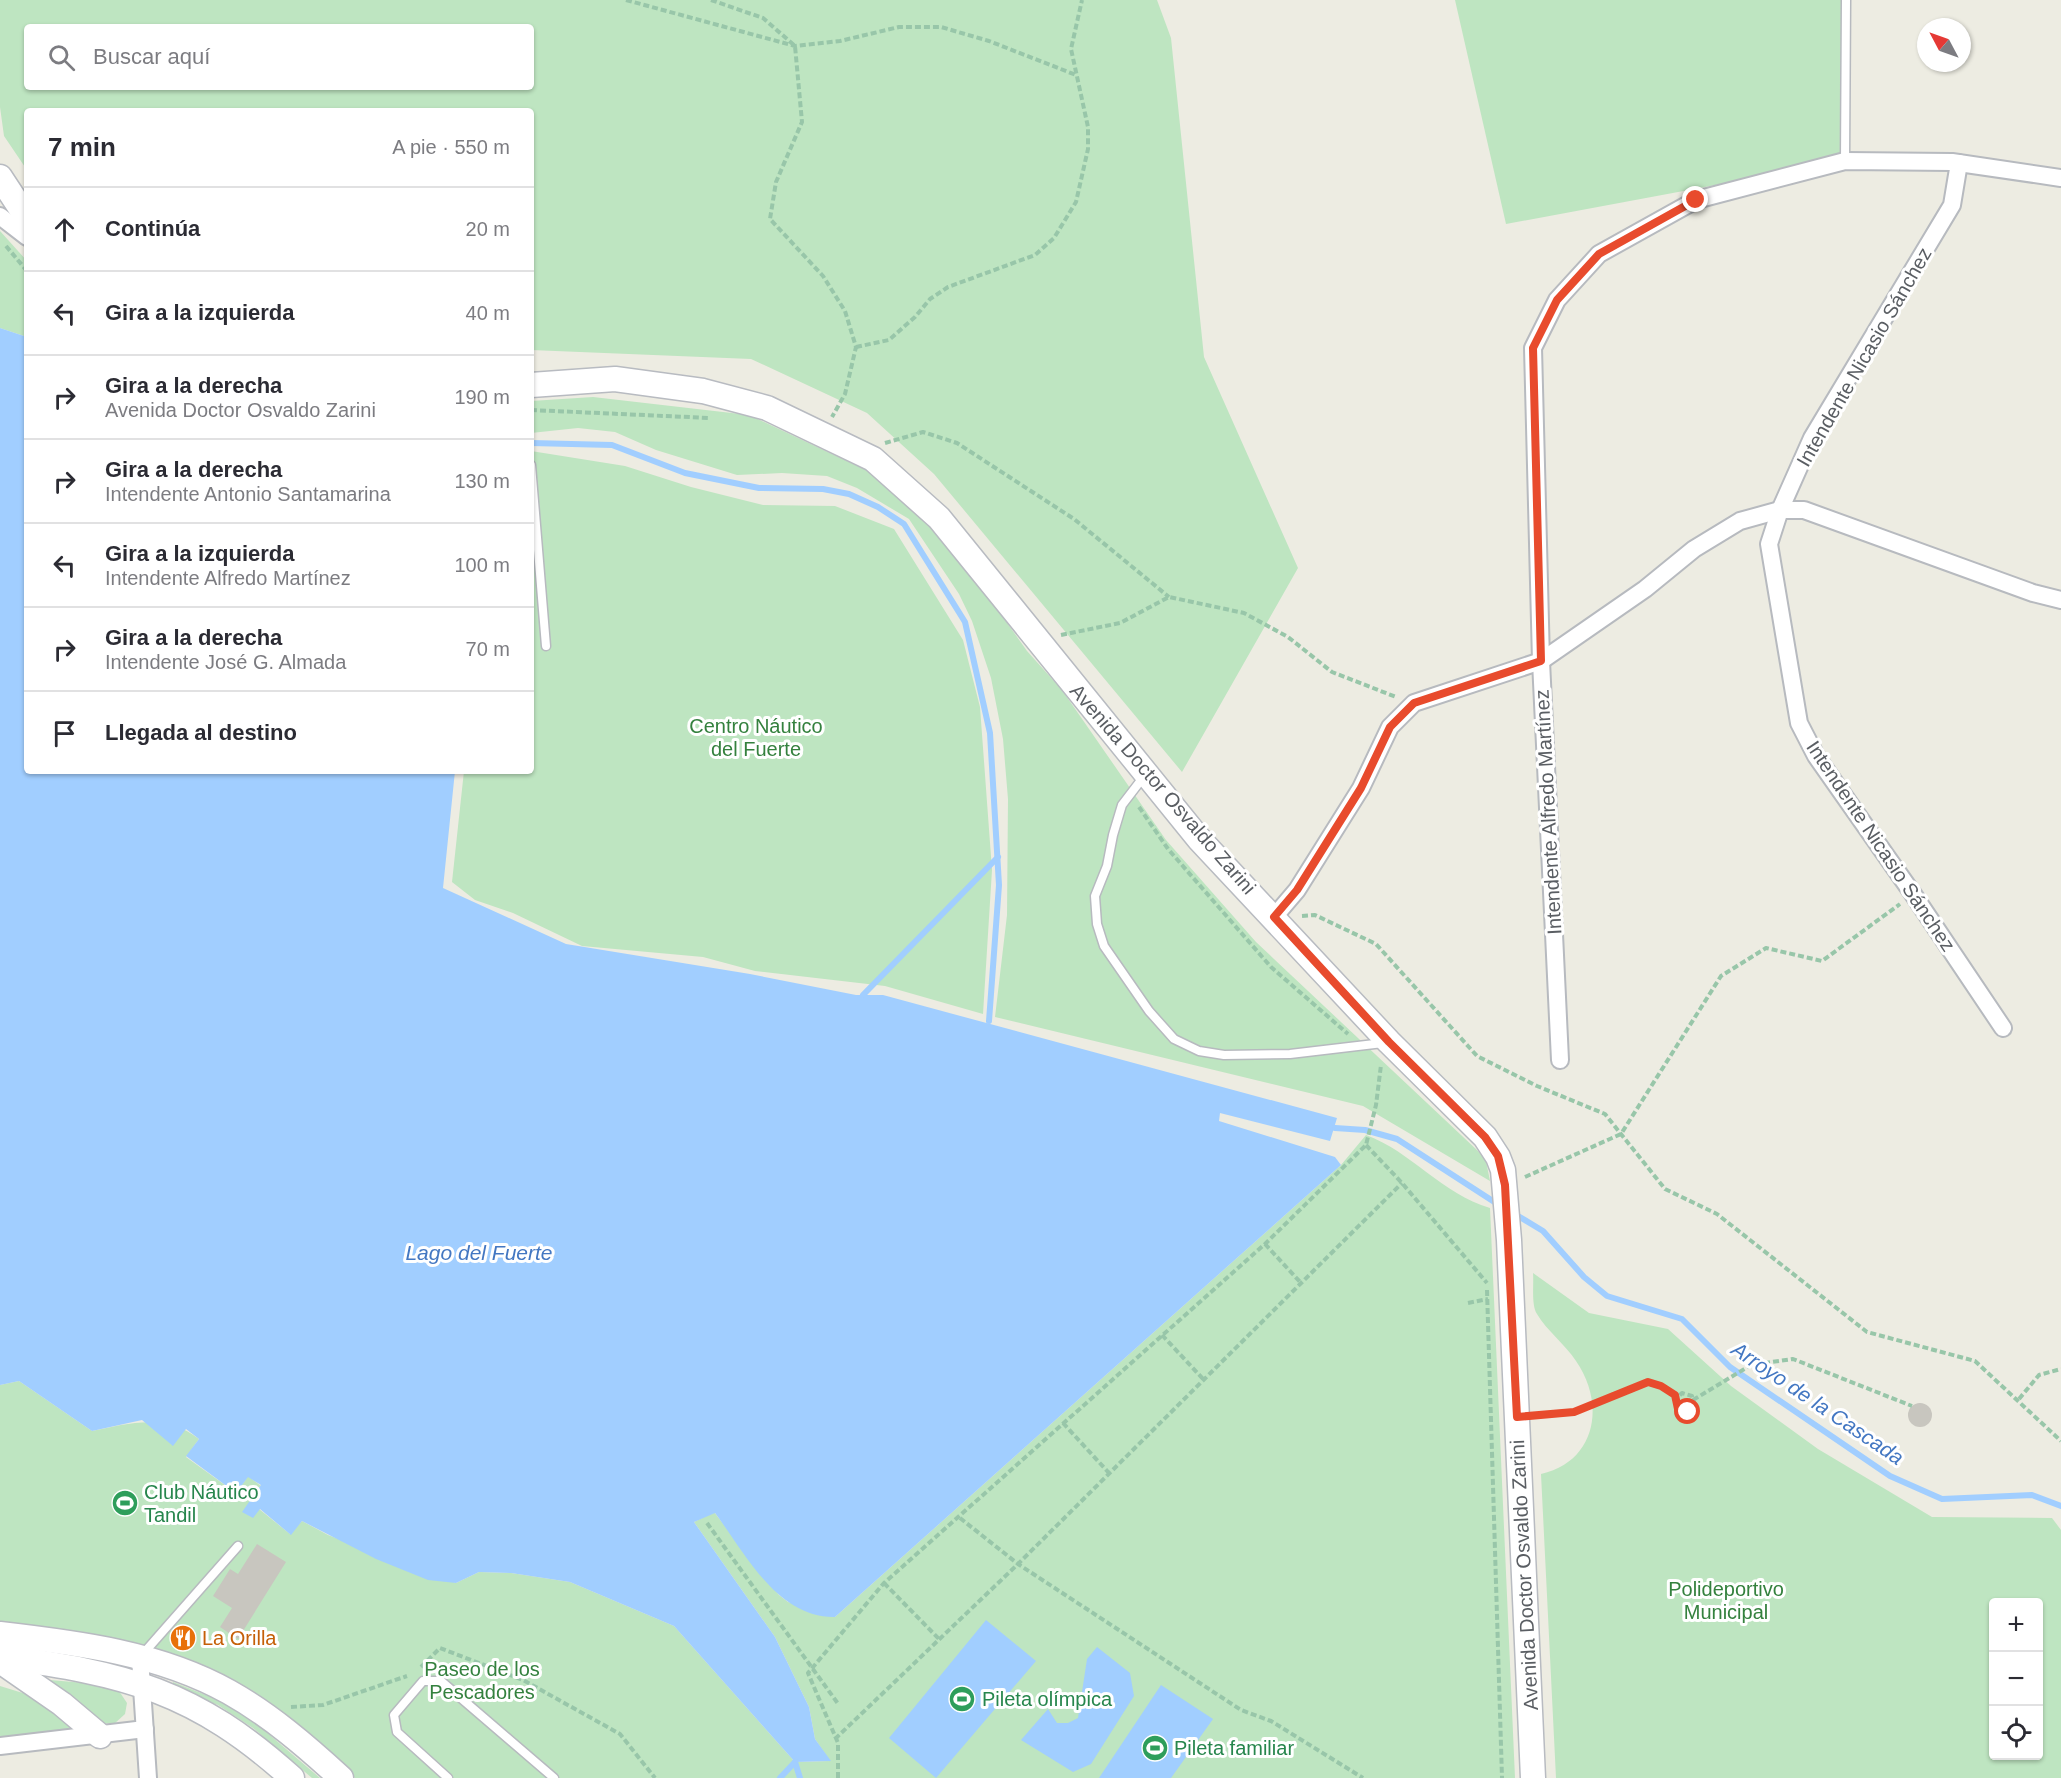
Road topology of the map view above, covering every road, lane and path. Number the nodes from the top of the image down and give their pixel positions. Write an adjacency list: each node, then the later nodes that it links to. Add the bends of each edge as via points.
1 (626, 0): 5 (path)
2 (711, 0): 5 (path, via 763,18)
3 (1082, 0): 6 (path, via 1071,49)
4 (1846, 0): 7 (lane)
5 (795, 46): 6 (path, via 840,41 899,27 941,27); 16 (path, via 802,122 776,182 770,219 823,276 845,311)
6 (1077, 75): 16 (path, via 1088,127 1088,149 1076,202 1054,238 1035,255 948,287 888,340)
7 (1845, 161): 8 (street); 28 (street, Intendente Alfredo Martínez, via 1696,200 1599,254 1557,300 1533,348)
8 (1959, 163): 10 (street); 23 (street, Intendente Nicasio Sánchez, via 1952,205 1812,438)
9 (0, 177): 11 (main road)
10 (2061, 178)
11 (24, 213)
12 (0, 216): 13 (street)
13 (24, 235)
14 (0, 238): 15 (path)
15 (24, 267)
16 (856, 347): 20 (path, via 845,394)
17 (534, 385): 20 (main road, Avenida Doctor Osvaldo Zarini, via 615,379 703,391 767,408)
18 (534, 411): 19 (path)
19 (722, 418)
20 (821, 434): 21 (main road, Avenida Doctor Osvaldo Zarini)
21 (850, 448): 24 (path, via 922,432 957,443 1074,519); 26 (main road, Avenida Doctor Osvaldo Zarini, via 873,459 939,518)
22 (534, 502): 27 (lane)
23 (1780, 510): 25 (street, via 1804,510); 28 (street, via 1740,521 1694,549 1645,589); 32 (street, Intendente Nicasio Sánchez, via 1769,544 1799,723 1816,756)
24 (1169, 597): 26 (path, via 1120,623); 29 (path, via 1244,613 1288,637 1332,672)
25 (2061, 600)
26 (1038, 642): 30 (main road, Avenida Doctor Osvaldo Zarini)
27 (546, 646)
28 (1541, 661): 29 (street); 37 (street, Intendente Alfredo Martínez)
29 (1414, 703): 33 (street, via 1390,727 1361,788 1297,890)
30 (1145, 775): 31 (lane); 33 (main road, Avenida Doctor Osvaldo Zarini)
31 (1130, 795): 36 (path, via 1168,849 1271,967); 36 (lane, via 1122,805 1095,897 1097,924 1104,946 1149,1011 1174,1039 1199,1051 1224,1055 1290,1054)
32 (1914, 894): 34 (street, Intendente Nicasio Sánchez); 40 (path, via 1822,961 1766,948 1721,976)
33 (1274, 917): 35 (main road, Avenida Doctor Osvaldo Zarini); 40 (path, via 1316,915 1376,944 1477,1056 1605,1114)
34 (2003, 1028)
35 (1389, 1042): 36 (lane); 43 (main road, Avenida Doctor Osvaldo Zarini, via 1489,1142 1498,1156)
36 (1360, 1046): 38 (path)
37 (1560, 1060)
38 (1381, 1064): 39 (path); 41 (path)
39 (1389, 1072)
40 (1621, 1134): 43 (path); 52 (path, via 1665,1189 1717,1214 1867,1332 1975,1361)
41 (1366, 1145): 42 (path); 44 (path)
42 (1402, 1183): 46 (path); 47 (path)
43 (1505, 1185): 55 (main road, Avenida Doctor Osvaldo Zarini)
44 (1265, 1244): 46 (path); 48 (path)
45 (1487, 1267): 47 (path)
46 (1301, 1283): 50 (path)
47 (1487, 1283): 81 (path)
48 (1162, 1335): 50 (path); 56 (path)
49 (2061, 1369): 52 (path, via 2039,1375)
50 (1204, 1380): 58 (path)
51 (1677, 1398): 53 (path, via 1682,1394 1692,1396); 53 (path, via 1678,1409 1688,1412); 55 (path, via 1648,1382 1574,1412)
52 (2019, 1399): 57 (path)
53 (1693, 1400): 54 (path, via 1751,1365 1793,1359)
54 (1912, 1406)
55 (1517, 1417): 82 (main road, Avenida Doctor Osvaldo Zarini)
56 (1063, 1424): 58 (path); 59 (path)
57 (2061, 1441)
58 (1109, 1473): 62 (path)
59 (960, 1518): 62 (path); 63 (path)
60 (707, 1523): 69 (path)
61 (238, 1546): 66 (lane)
62 (1018, 1564): 65 (path); 80 (path, via 1241,1710 1270,1721)
63 (884, 1583): 65 (path); 72 (path, via 808,1673)
64 (0, 1634): 66 (main road, via 67,1642)
65 (939, 1639): 72 (path)
66 (140, 1658): 68 (street); 76 (main road, via 228,1692 292,1735)
67 (0, 1659): 68 (main road, via 99,1672); 71 (main road)
68 (141, 1684): 70 (street); 75 (main road, via 214,1717)
69 (839, 1705)
70 (145, 1729): 71 (street); 74 (street)
71 (100, 1736): 73 (street)
72 (835, 1739): 79 (path)
73 (0, 1746)
74 (148, 1778)
75 (292, 1778)
76 (341, 1778)
77 (448, 1778): 78 (lane, via 397,1732 394,1715 423,1681 441,1681)
78 (554, 1778)
79 (838, 1778)
80 (1363, 1778)
81 (1502, 1778)
82 (1533, 1778)

